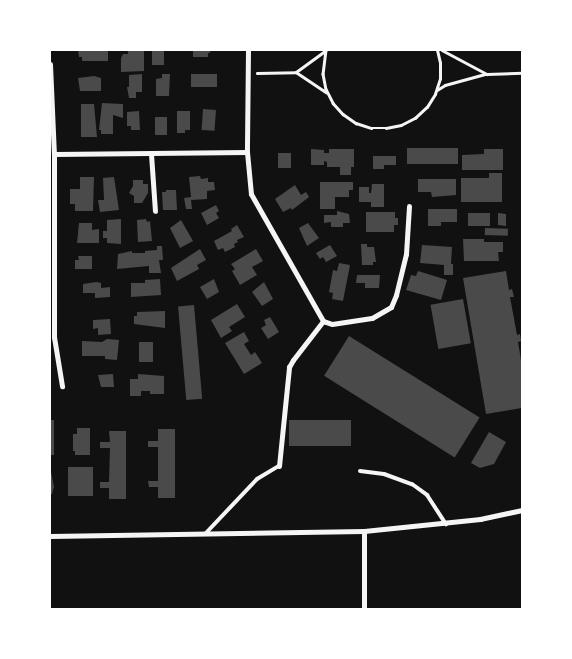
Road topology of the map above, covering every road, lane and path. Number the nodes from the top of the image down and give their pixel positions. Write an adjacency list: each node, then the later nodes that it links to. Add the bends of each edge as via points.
1 (248, 50): 7 (street)
2 (326, 50): 6 (path); 11 (path, via 322,74)
3 (437, 50): 10 (path, via 440,63)
4 (442, 50): 9 (path)
5 (50, 64): 13 (street)
6 (296, 72): 7 (path); 11 (path)
7 (248, 73): 12 (street)
8 (522, 73): 9 (path)
9 (487, 74): 10 (path, via 445,85)
10 (436, 91): 11 (path, via 416,118 386,128 356,123 343,114)
11 (328, 93)
12 (247, 152): 14 (street); 17 (street, via 251,194)
13 (54, 154): 14 (street); 18 (street, via 54,337)
14 (151, 154): 16 (street)
15 (409, 206): 17 (street, via 406,254 391,307 372,318 332,324)
16 (155, 211)
17 (323, 321): 19 (street, via 293,360 288,373)
18 (62, 386)
19 (279, 466): 24 (lane, via 257,479)
20 (360, 471): 22 (lane, via 384,474 412,484 427,495)
21 (522, 510): 22 (street)
22 (446, 524): 23 (street)
23 (364, 531): 24 (street); 26 (street)
24 (205, 534): 25 (street)
25 (50, 536)
26 (364, 609)

